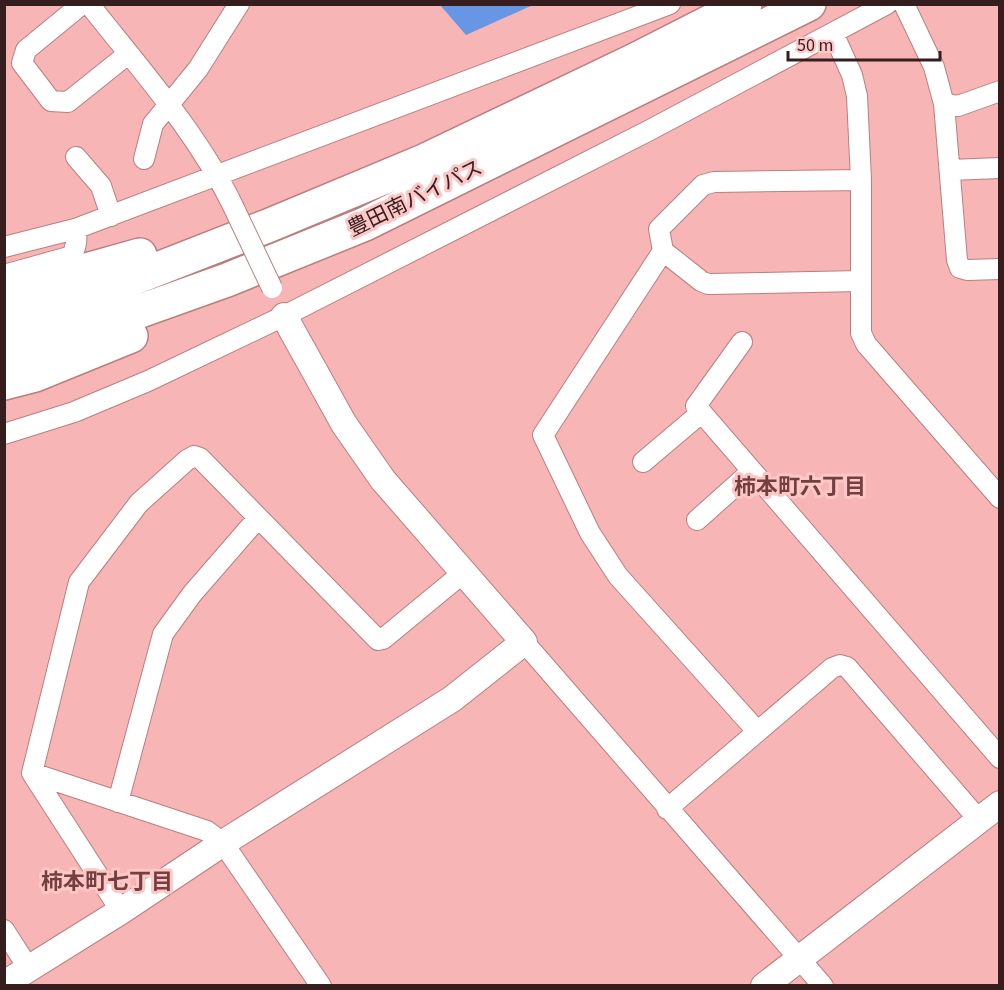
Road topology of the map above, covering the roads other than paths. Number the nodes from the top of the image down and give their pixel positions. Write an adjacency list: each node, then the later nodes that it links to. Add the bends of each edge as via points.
1 (82, 4): 10 (street, via 26,50 22,63 51,101 68,102)
2 (89, 4): 10 (street)
3 (239, 4): 13 (street, via 198,69)
4 (670, 4): 19 (street)
5 (745, 4): 16 (highway, 豊田南バイパス)
6 (809, 4): 22 (highway, 豊田南バイパス)
7 (887, 4): 9 (street)
8 (904, 4): 12 (street, via 934,68)
9 (833, 33): 20 (street, via 858,96); 30 (street)
10 (128, 54): 13 (street)
11 (999, 91): 12 (street, via 958,106)
12 (944, 104): 18 (street)
13 (169, 105): 15 (street, via 153,124); 19 (street)
14 (76, 157): 21 (street, via 101,186)
15 (144, 159)
16 (426, 160): 29 (highway, via 395,156 164,248); 31 (highway, 豊田南バイパス, via 81,299)
17 (999, 168): 18 (street)
18 (950, 170): 26 (street, via 960,268)
19 (218, 175): 21 (street); 30 (street, bridge)
20 (861, 180): 25 (street, via 703,185 659,229); 28 (street)
21 (111, 216): 23 (street)
22 (365, 224): 33 (highway, 豊田南バイパス, via 87,330); 34 (highway, via 292,268 241,292 35,375)
23 (75, 229): 24 (street); 27 (street, via 76,248 72,256)
24 (4, 247)
25 (663, 251): 28 (street, via 708,284); 44 (street, via 543,435 590,533 618,576)
26 (999, 269)
27 (4, 275)
28 (861, 281): 39 (street, via 861,333 866,344)
29 (4, 293)
30 (285, 316): 36 (street, via 148,381 74,412); 42 (street, via 344,424 383,480)
31 (4, 320)
32 (742, 342): 35 (street, via 696,406)
33 (4, 352)
34 (4, 382)
35 (701, 413): 37 (street); 38 (street)
36 (4, 435)
37 (643, 462)
38 (752, 471): 41 (street); 45 (street)
39 (999, 498)
40 (258, 518): 42 (street, via 378,640); 46 (street, via 194,456 139,503 79,582); 47 (street, via 163,634)
41 (697, 520)
42 (463, 573): 43 (street)
43 (524, 642): 49 (street); 51 (street, via 452,699)
44 (757, 731): 49 (street); 50 (street, via 832,668 847,667)
45 (999, 758)
46 (32, 773): 47 (street); 52 (street)
47 (118, 802): 51 (street, via 207,831)
48 (999, 804): 50 (street)
49 (667, 809): 54 (street)
50 (979, 820): 54 (street)
51 (223, 843): 52 (street); 57 (street)
52 (121, 911): 55 (street)
53 (4, 930): 55 (street)
54 (799, 958): 58 (street); 59 (street)
55 (29, 969): 56 (street)
56 (4, 984)
57 (321, 986)
58 (764, 986)
59 (823, 986)

